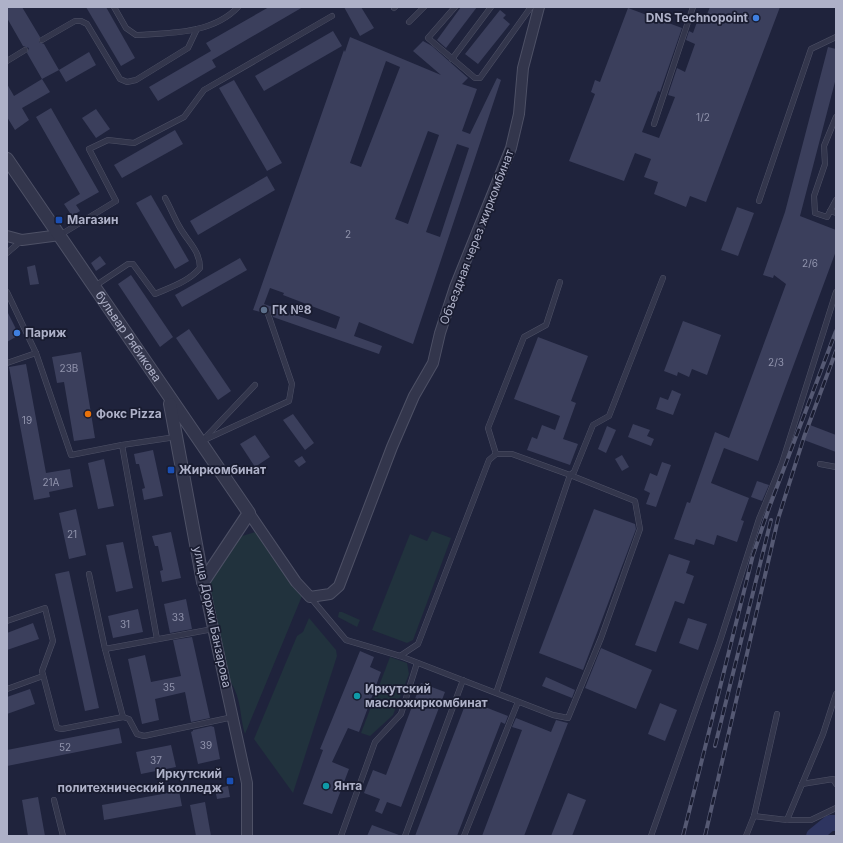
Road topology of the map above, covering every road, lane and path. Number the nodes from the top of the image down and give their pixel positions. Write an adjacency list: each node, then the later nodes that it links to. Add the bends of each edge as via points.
1 (114, 7): 11 (lane, via 126,28 136,35)
2 (238, 7): 11 (lane, via 228,18)
3 (424, 7): 10 (lane)
4 (455, 7): 15 (lane, via 428,38)
5 (491, 7): 15 (lane)
6 (531, 7): 15 (lane, via 480,78 471,76)
7 (539, 7): 49 (street, Объездная через жиркомбинат, via 523,68 519,114 511,148 455,287 433,363 414,396 392,447 339,586 330,594)
8 (693, 7): 18 (lane)
9 (332, 16): 25 (lane, via 204,90 184,117 134,143 108,140 88,150 116,201)
10 (409, 22)
11 (197, 29): 13 (lane, via 188,48 136,80 128,82 120,79 86,24 75,21)
12 (836, 37): 22 (lane, via 811,49)
13 (42, 40)
14 (25, 50): 16 (lane)
15 (452, 59)
16 (7, 61)
17 (836, 117): 23 (lane, via 824,146 825,164 814,196 815,213 826,217)
18 (654, 124)
19 (7, 159): 25 (street, бульвар Рябикова)
20 (165, 198): 31 (lane, via 200,259 200,268 194,276 155,294 133,264 128,264)
21 (836, 200): 23 (lane)
22 (759, 201)
23 (830, 211): 24 (lane)
24 (836, 213)
25 (60, 235): 27 (street); 31 (street, бульвар Рябикова)
26 (7, 236): 27 (street)
27 (22, 240): 28 (lane)
28 (7, 253)
29 (663, 278): 45 (lane, via 609,416 593,425 574,472)
30 (560, 282): 42 (lane, via 546,325 524,337 488,428)
31 (94, 286): 38 (street, бульвар Рябикова)
32 (7, 292): 35 (lane)
33 (836, 292): 76 (lane, via 782,463 760,519)
34 (267, 311): 40 (lane, via 292,384 289,401)
35 (36, 353): 36 (lane); 41 (lane, via 71,455)
36 (7, 364)
37 (255, 384): 40 (lane)
38 (169, 399): 40 (street, бульвар Рябикова); 48 (street, улица Доржи Банзарова)
39 (169, 438): 41 (lane)
40 (200, 443): 46 (street, бульвар Рябикова)
41 (122, 446): 52 (lane)
42 (496, 454): 45 (lane, via 512,454); 54 (lane, via 490,460 418,644)
43 (820, 464): 44 (lane)
44 (836, 466)
45 (570, 475): 59 (lane); 61 (lane, via 635,501 640,528 601,638 568,718)
46 (249, 513): 48 (street); 49 (street, бульвар Рябикова, via 296,582)
47 (89, 574): 53 (lane)
48 (203, 582): 51 (street, улица Доржи Банзарова)
49 (310, 597): 54 (lane, via 346,640)
50 (7, 621): 56 (lane, via 45,608 53,641 42,671)
51 (213, 629): 52 (lane); 64 (street, улица Доржи Банзарова)
52 (158, 639): 53 (lane)
53 (105, 649): 63 (lane)
54 (400, 656): 55 (lane)
55 (416, 663): 57 (lane); 73 (lane, via 401,714 374,742)
56 (43, 676): 58 (lane); 63 (lane, via 57,728)
57 (463, 680): 59 (lane); 74 (lane)
58 (7, 689)
59 (496, 693): 61 (lane)
60 (836, 694): 65 (lane)
61 (518, 702): 75 (lane)
62 (777, 714): 69 (lane)
63 (123, 716): 64 (lane, via 129,719 137,734 144,736)
64 (233, 717): 72 (street, улица Доржи Банзарова, via 247,783)
65 (802, 784): 66 (lane, via 833,779); 70 (lane)
66 (836, 784)
67 (54, 800): 71 (lane)
68 (836, 808): 70 (lane, via 811,820)
69 (754, 816): 70 (lane); 77 (lane)
70 (787, 820)
71 (63, 836)
72 (247, 836)
73 (342, 836)
74 (405, 836)
75 (464, 836)
76 (651, 836)
77 (746, 836)

